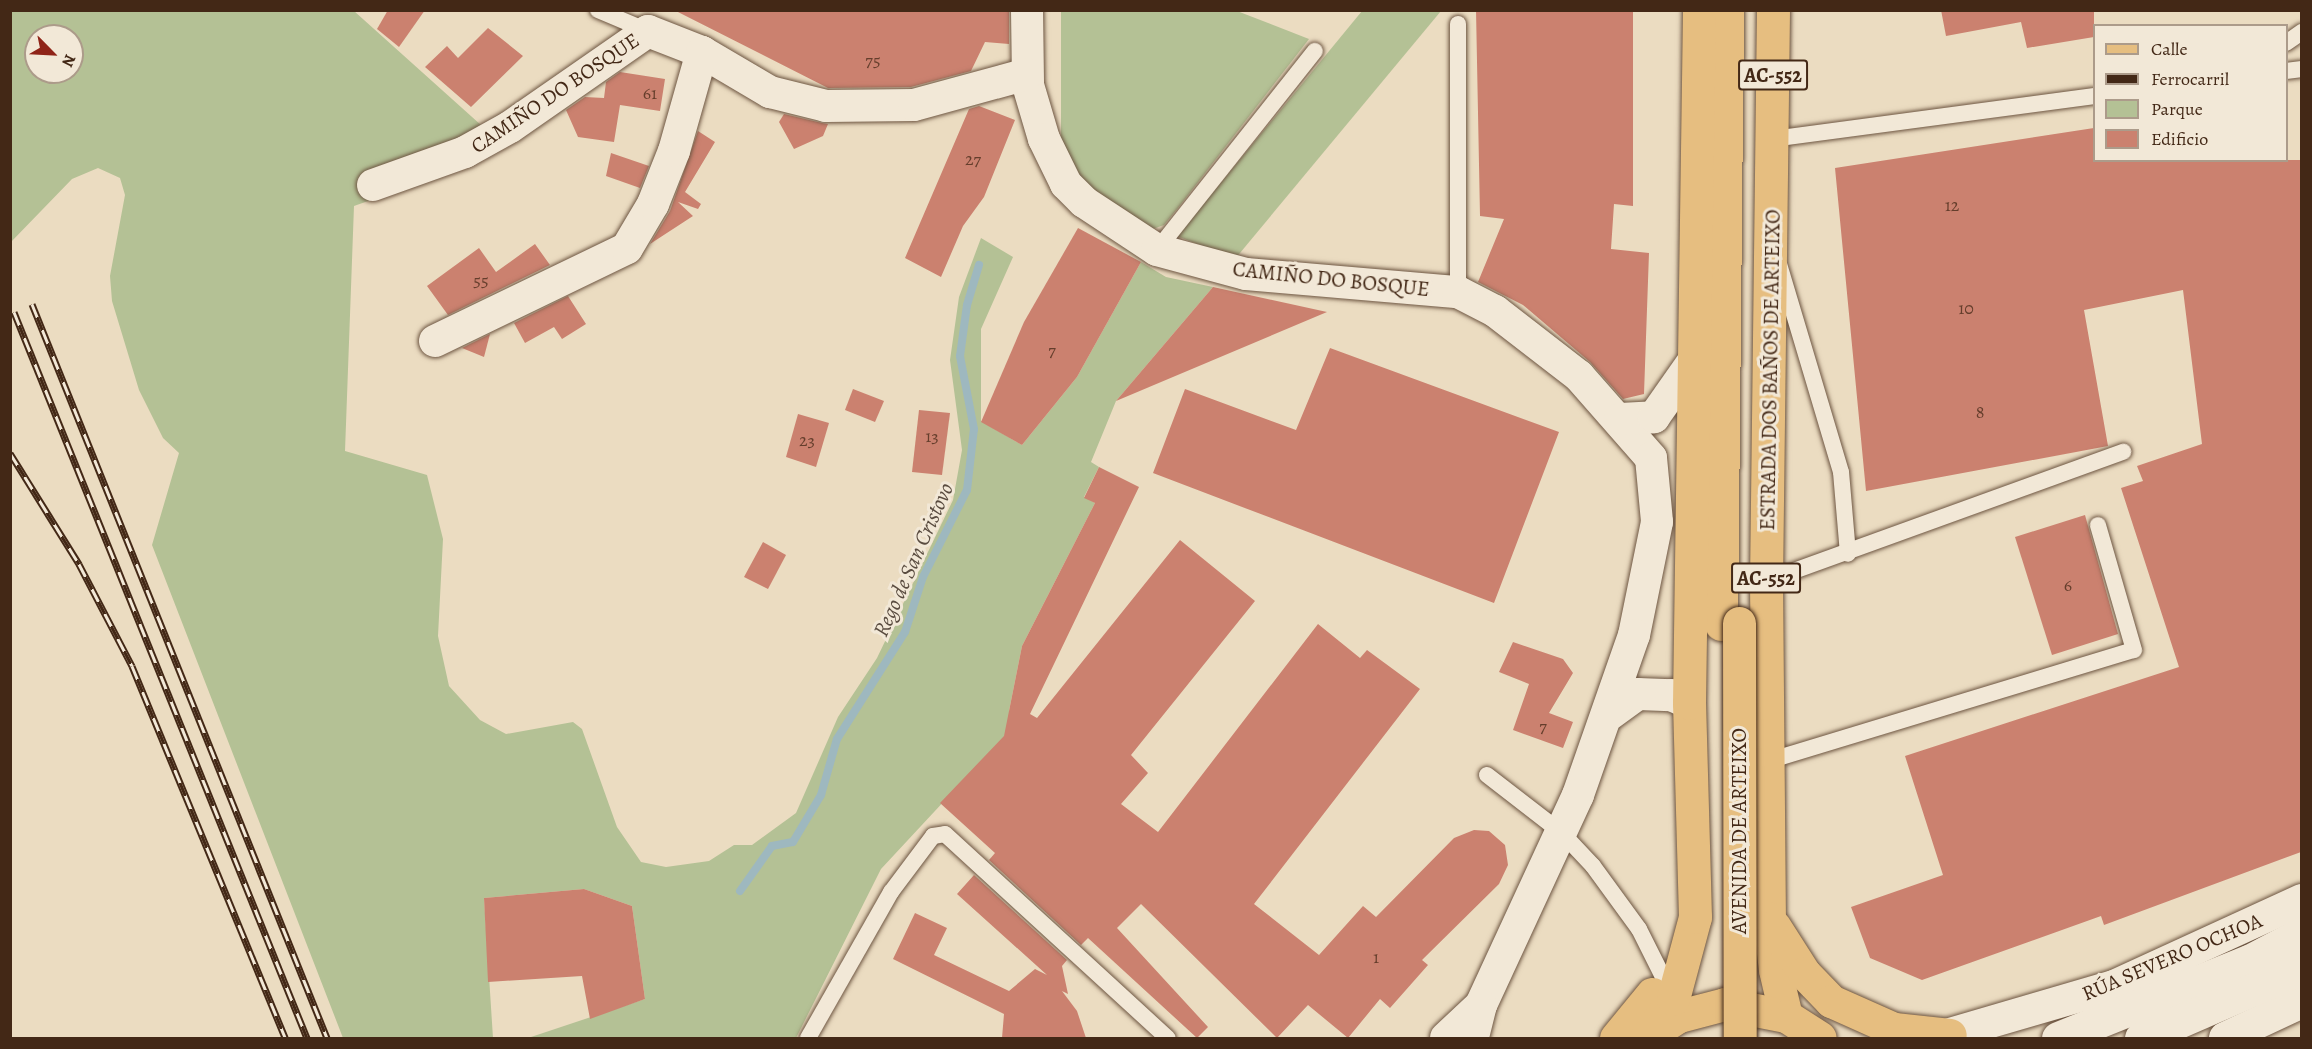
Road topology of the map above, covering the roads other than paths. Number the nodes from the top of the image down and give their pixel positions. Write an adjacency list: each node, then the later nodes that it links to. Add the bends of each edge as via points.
1 (598, 10): 8 (lane)
2 (1027, 10): 13 (street, CAMIÑO DO BOSQUE)
3 (1699, 10): 21 (main road)
4 (1727, 10): 27 (main road, AC-552)
5 (1744, 10): 27 (main road, ESTRADA DOS BAÑOS DE ARTEIXO / AC-552)
6 (1773, 10): 15 (main road, ESTRADA DOS BAÑOS DE ARTEIXO / AC-552)
7 (1458, 24): 19 (lane)
8 (648, 31): 12 (street, CAMIÑO DO BOSQUE); 16 (street, CAMIÑO DO BOSQUE, via 510,127 465,152)
9 (2301, 32): 10 (lane)
10 (2288, 42)
11 (1315, 51): 18 (lane)
12 (702, 52): 13 (street, CAMIÑO DO BOSQUE, via 770,92 826,106 914,105); 20 (street, via 674,151 653,204 627,248)
13 (1027, 74): 18 (street, CAMIÑO DO BOSQUE, via 1044,139 1066,184 1084,202)
14 (2093, 96): 15 (lane)
15 (1772, 139): 17 (main road, ESTRADA DOS BAÑOS DE ARTEIXO / AC-552)
16 (373, 185)
17 (1772, 241): 25 (lane, via 1841,472); 26 (main road, ESTRADA DOS BAÑOS DE ARTEIXO / AC-552)
18 (1157, 250): 19 (street, CAMIÑO DO BOSQUE, via 1246,274)
19 (1458, 292): 22 (street, CAMIÑO DO BOSQUE, via 1532,338)
20 (435, 341)
21 (1692, 363): 22 (street, via 1654,417); 29 (main road)
22 (1620, 419): 28 (street, CAMIÑO DO BOSQUE, via 1651,458 1657,522)
23 (2123, 452): 25 (lane)
24 (2098, 525): 31 (lane, via 2134,650)
25 (1848, 554): 26 (lane)
26 (1766, 581): 31 (main road, ESTRADA DOS BAÑOS DE ARTEIXO / AC-552)
27 (1730, 623): 49 (main road, AVENIDA DE ARTEIXO / AC-552); 50 (main road, AVENIDA DE ARTEIXO / AC-552, bridge)
28 (1634, 635): 29 (street, via 1641,675); 30 (street)
29 (1680, 699): 30 (street, via 1638,693); 38 (main road, via 1690,857)
30 (1610, 714): 33 (street)
31 (1768, 761): 35 (main road, ESTRADA DOS BAÑOS DE ARTEIXO / AC-552)
32 (1487, 775): 33 (lane)
33 (1562, 833): 38 (lane, via 1593,866); 40 (street)
34 (2301, 900): 42 (street, RÚA SEVERO OCHOA, via 2114,986)
35 (1769, 918): 41 (main road, ESTRADA DOS BAÑOS DE ARTEIXO / AC-552); 42 (main road, via 1804,973 1831,1001 1894,1029)
36 (2301, 933): 52 (main road, RÚA SEVERO OCHOA, via 2217,975)
37 (2301, 968): 53 (main road)
38 (1668, 984): 47 (main road); 48 (main road)
39 (2301, 1002): 54 (street)
40 (1481, 1005): 45 (street); 46 (street)
41 (1786, 1016): 48 (main road, via 1725,1004 1679,1016); 51 (main road)
42 (1943, 1037)
43 (808, 1038): 44 (lane, via 891,892 933,836 945,834)
44 (1168, 1038)
45 (1446, 1038)
46 (1473, 1038)
47 (1616, 1038)
48 (1646, 1038)
49 (1723, 1038)
50 (1740, 1038)
51 (1820, 1038)
52 (2058, 1038)
53 (2141, 1038)
54 (2225, 1038)

